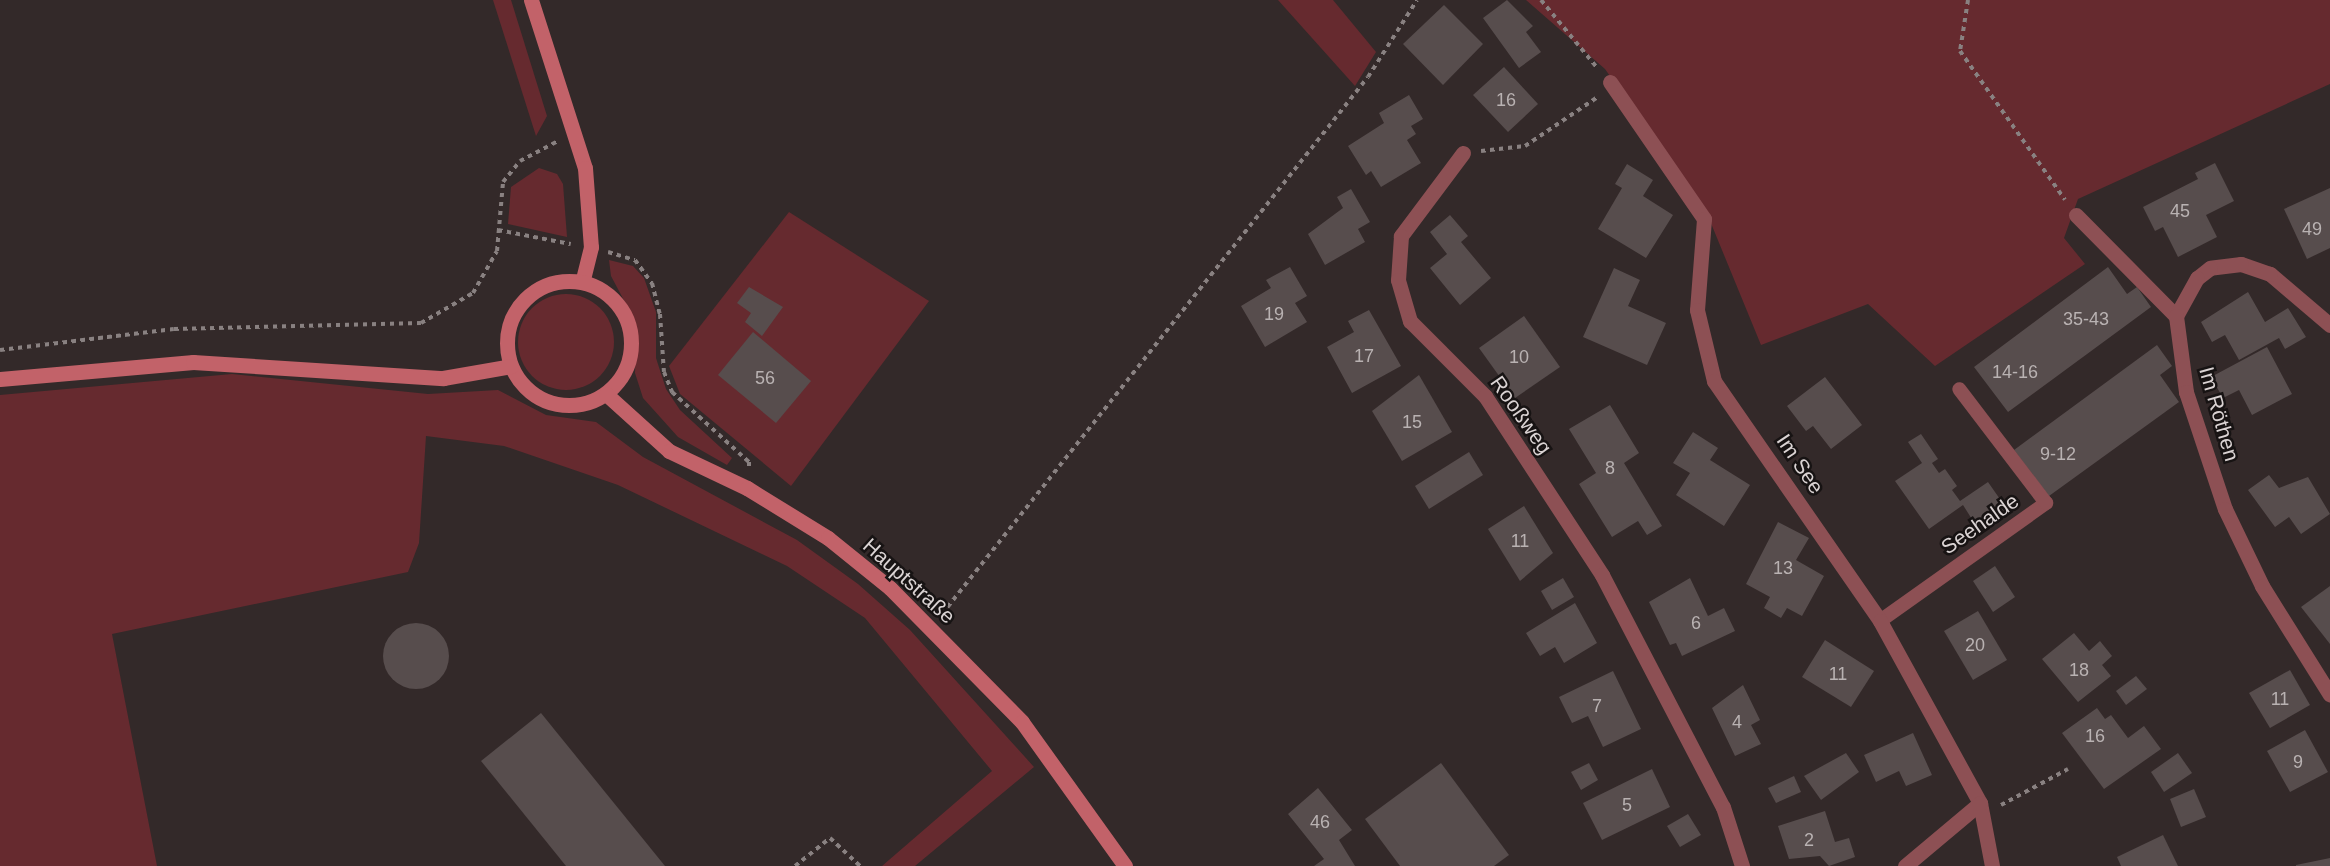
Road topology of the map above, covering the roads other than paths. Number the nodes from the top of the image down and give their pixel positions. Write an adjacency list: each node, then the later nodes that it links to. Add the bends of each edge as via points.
1 (531, 0): 5 (main road, via 576,136 591,207 591,247)
2 (1612, 84): 12 (street, Im See, via 1704,219 1697,310 1714,381)
3 (1463, 153): 16 (street, Rooßweg, via 1401,237 1398,280 1410,321 1485,396 1602,575 1723,807)
4 (2076, 216): 6 (street)
5 (582, 282): 8 (main road, via 543,286 527,297 508,331); 11 (main road, via 601,289 627,320 629,360)
6 (2176, 316): 7 (street, via 2197,278 2210,268 2241,264 2270,274); 13 (street, Im Röthen, via 2186,392 2225,509 2262,586)
7 (2330, 325)
8 (511, 366): 9 (main road, via 443,378 193,362); 11 (main road, via 523,385 554,403 572,405)
9 (0, 379)
10 (1959, 389): 12 (lane, Seehalde, via 2046,503)
11 (606, 394): 15 (main road, Hauptstraße, via 669,451 747,488 828,538 932,627 1022,722)
12 (1880, 621): 14 (street, Im See)
13 (2330, 695)
14 (1982, 809): 17 (street); 18 (street, Im See)
15 (1125, 866)
16 (1743, 866)
17 (1905, 866)
18 (1992, 866)

